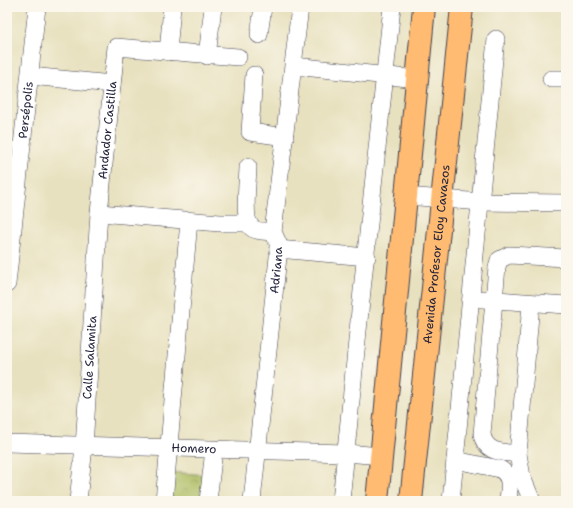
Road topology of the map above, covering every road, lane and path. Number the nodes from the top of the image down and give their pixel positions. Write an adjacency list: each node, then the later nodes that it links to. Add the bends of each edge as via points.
1 (37, 7): 17 (street, Persépolis)
2 (172, 7): 11 (street)
3 (213, 7): 12 (street)
4 (263, 7): 9 (street)
5 (300, 7): 14 (street, Adriana)
6 (392, 7): 16 (street)
7 (424, 7): 18 (main road)
8 (462, 7): 23 (main road, Avenida Profesor Eloy Cavazos)
9 (259, 36)
10 (496, 39): 24 (street)
11 (168, 52): 12 (street); 19 (street, Andador Castilla, via 116,47)
12 (207, 56): 13 (street)
13 (238, 57)
14 (294, 66): 16 (street); 20 (street, Adriana)
15 (254, 75): 20 (street, via 250,132)
16 (384, 75): 18 (street); 31 (street)
17 (30, 76): 19 (street); 33 (street, Persépolis)
18 (417, 79): 22 (main road)
19 (112, 84): 26 (street, Andador Castilla)
20 (285, 137): 29 (street, Adriana)
21 (248, 167): 28 (street)
22 (406, 196): 23 (street); 45 (main road)
23 (442, 199): 24 (street); 53 (main road, Avenida Profesor Eloy Cavazos)
24 (481, 202): 25 (street); 34 (street)
25 (566, 203)
26 (99, 213): 27 (street); 39 (street, Calle Salamita)
27 (189, 221): 28 (street); 40 (street)
28 (249, 223): 29 (street, via 250,227 257,231)
29 (273, 232): 30 (street, Adriana)
30 (278, 249): 31 (street); 42 (street, Adriana)
31 (367, 257): 43 (street)
32 (566, 258): 35 (street, via 517,254 504,257 499,260 497,267)
33 (7, 284)
34 (472, 298): 35 (street); 46 (street)
35 (494, 300): 36 (street); 44 (street, via 482,434 485,444 493,450)
36 (530, 304): 37 (street); 44 (street)
37 (566, 305)
38 (7, 443): 39 (street, Homero)
39 (84, 447): 40 (street, Homero); 47 (street, Calle Salamita)
40 (170, 449): 41 (street, Homero); 48 (street)
41 (214, 450): 42 (street, Homero); 49 (street)
42 (258, 451): 43 (street, Homero); 50 (street, Adriana)
43 (346, 453): 45 (street, Homero); 51 (street)
44 (518, 454): 56 (street, via 522,477)
45 (381, 456): 52 (main road)
46 (455, 460): 54 (street); 55 (street, via 500,469 506,473 510,481)
47 (78, 501)
48 (164, 501)
49 (208, 501)
50 (252, 501)
51 (341, 501)
52 (377, 501)
53 (412, 501)
54 (451, 501)
55 (508, 501)
56 (532, 501)

